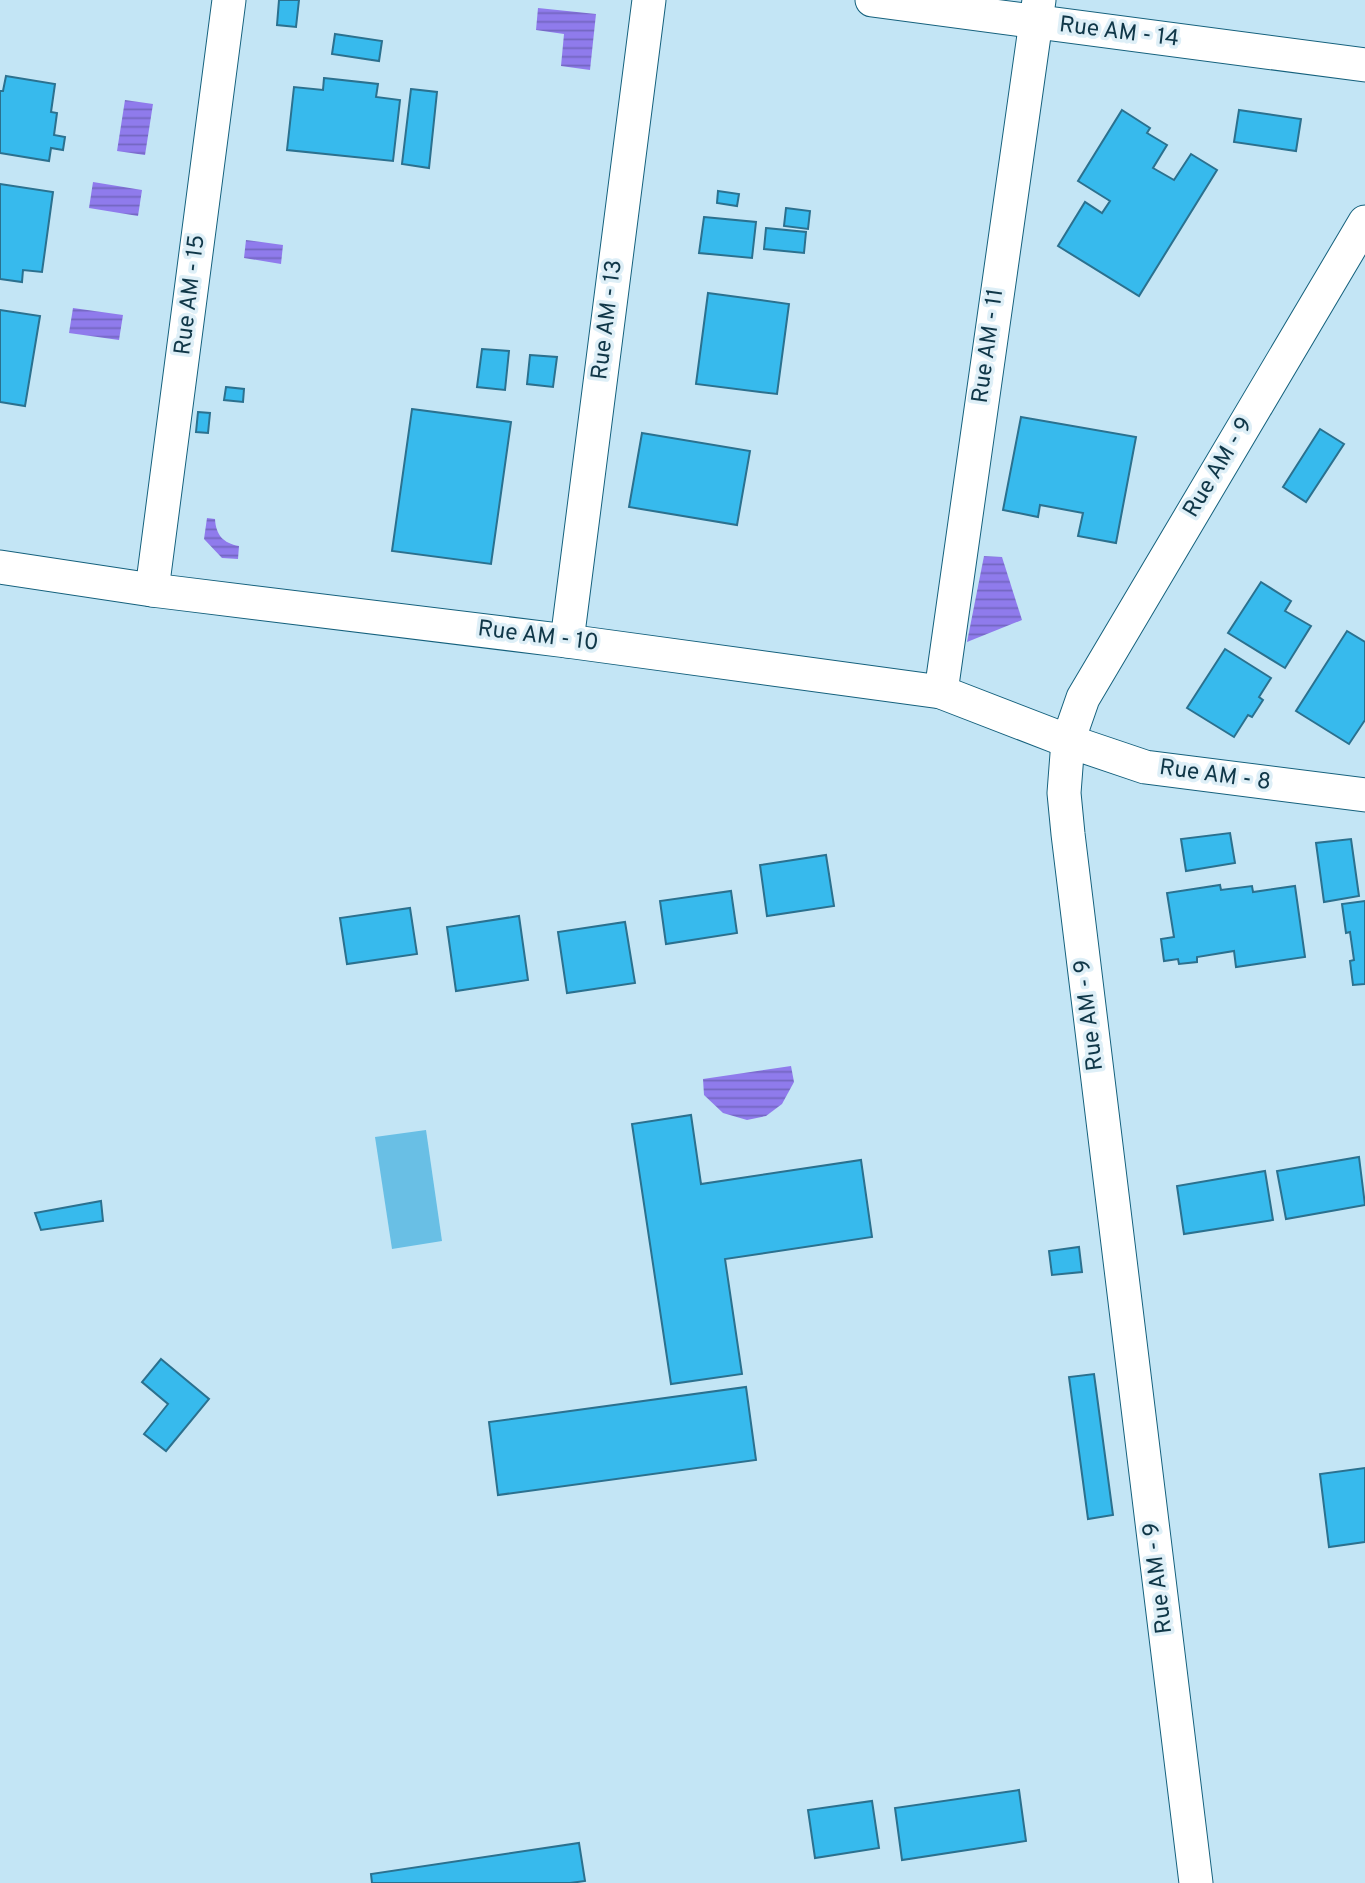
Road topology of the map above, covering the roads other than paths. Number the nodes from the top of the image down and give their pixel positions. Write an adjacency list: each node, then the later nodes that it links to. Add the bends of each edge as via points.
1 (229, 0): 8 (street, Rue AM - 15)
2 (649, 0): 9 (street, Rue AM - 13)
3 (872, 0): 4 (street, Rue AM - 14)
4 (1036, 11): 5 (street, Rue AM - 14); 10 (street, Rue AM - 11)
5 (1365, 65)
6 (1365, 222): 11 (street, Rue AM - 9, via 1083,698)
7 (0, 567): 8 (street, Rue AM - 10)
8 (152, 590): 9 (street, Rue AM - 10)
9 (567, 640): 10 (street, Rue AM - 10)
10 (942, 692): 11 (street, Rue AM - 10)
11 (1068, 741): 12 (street, Rue AM - 8, via 1145,767); 13 (street, Rue AM - 9, via 1064,793 1068,834)
12 (1365, 795)
13 (1196, 1883)

